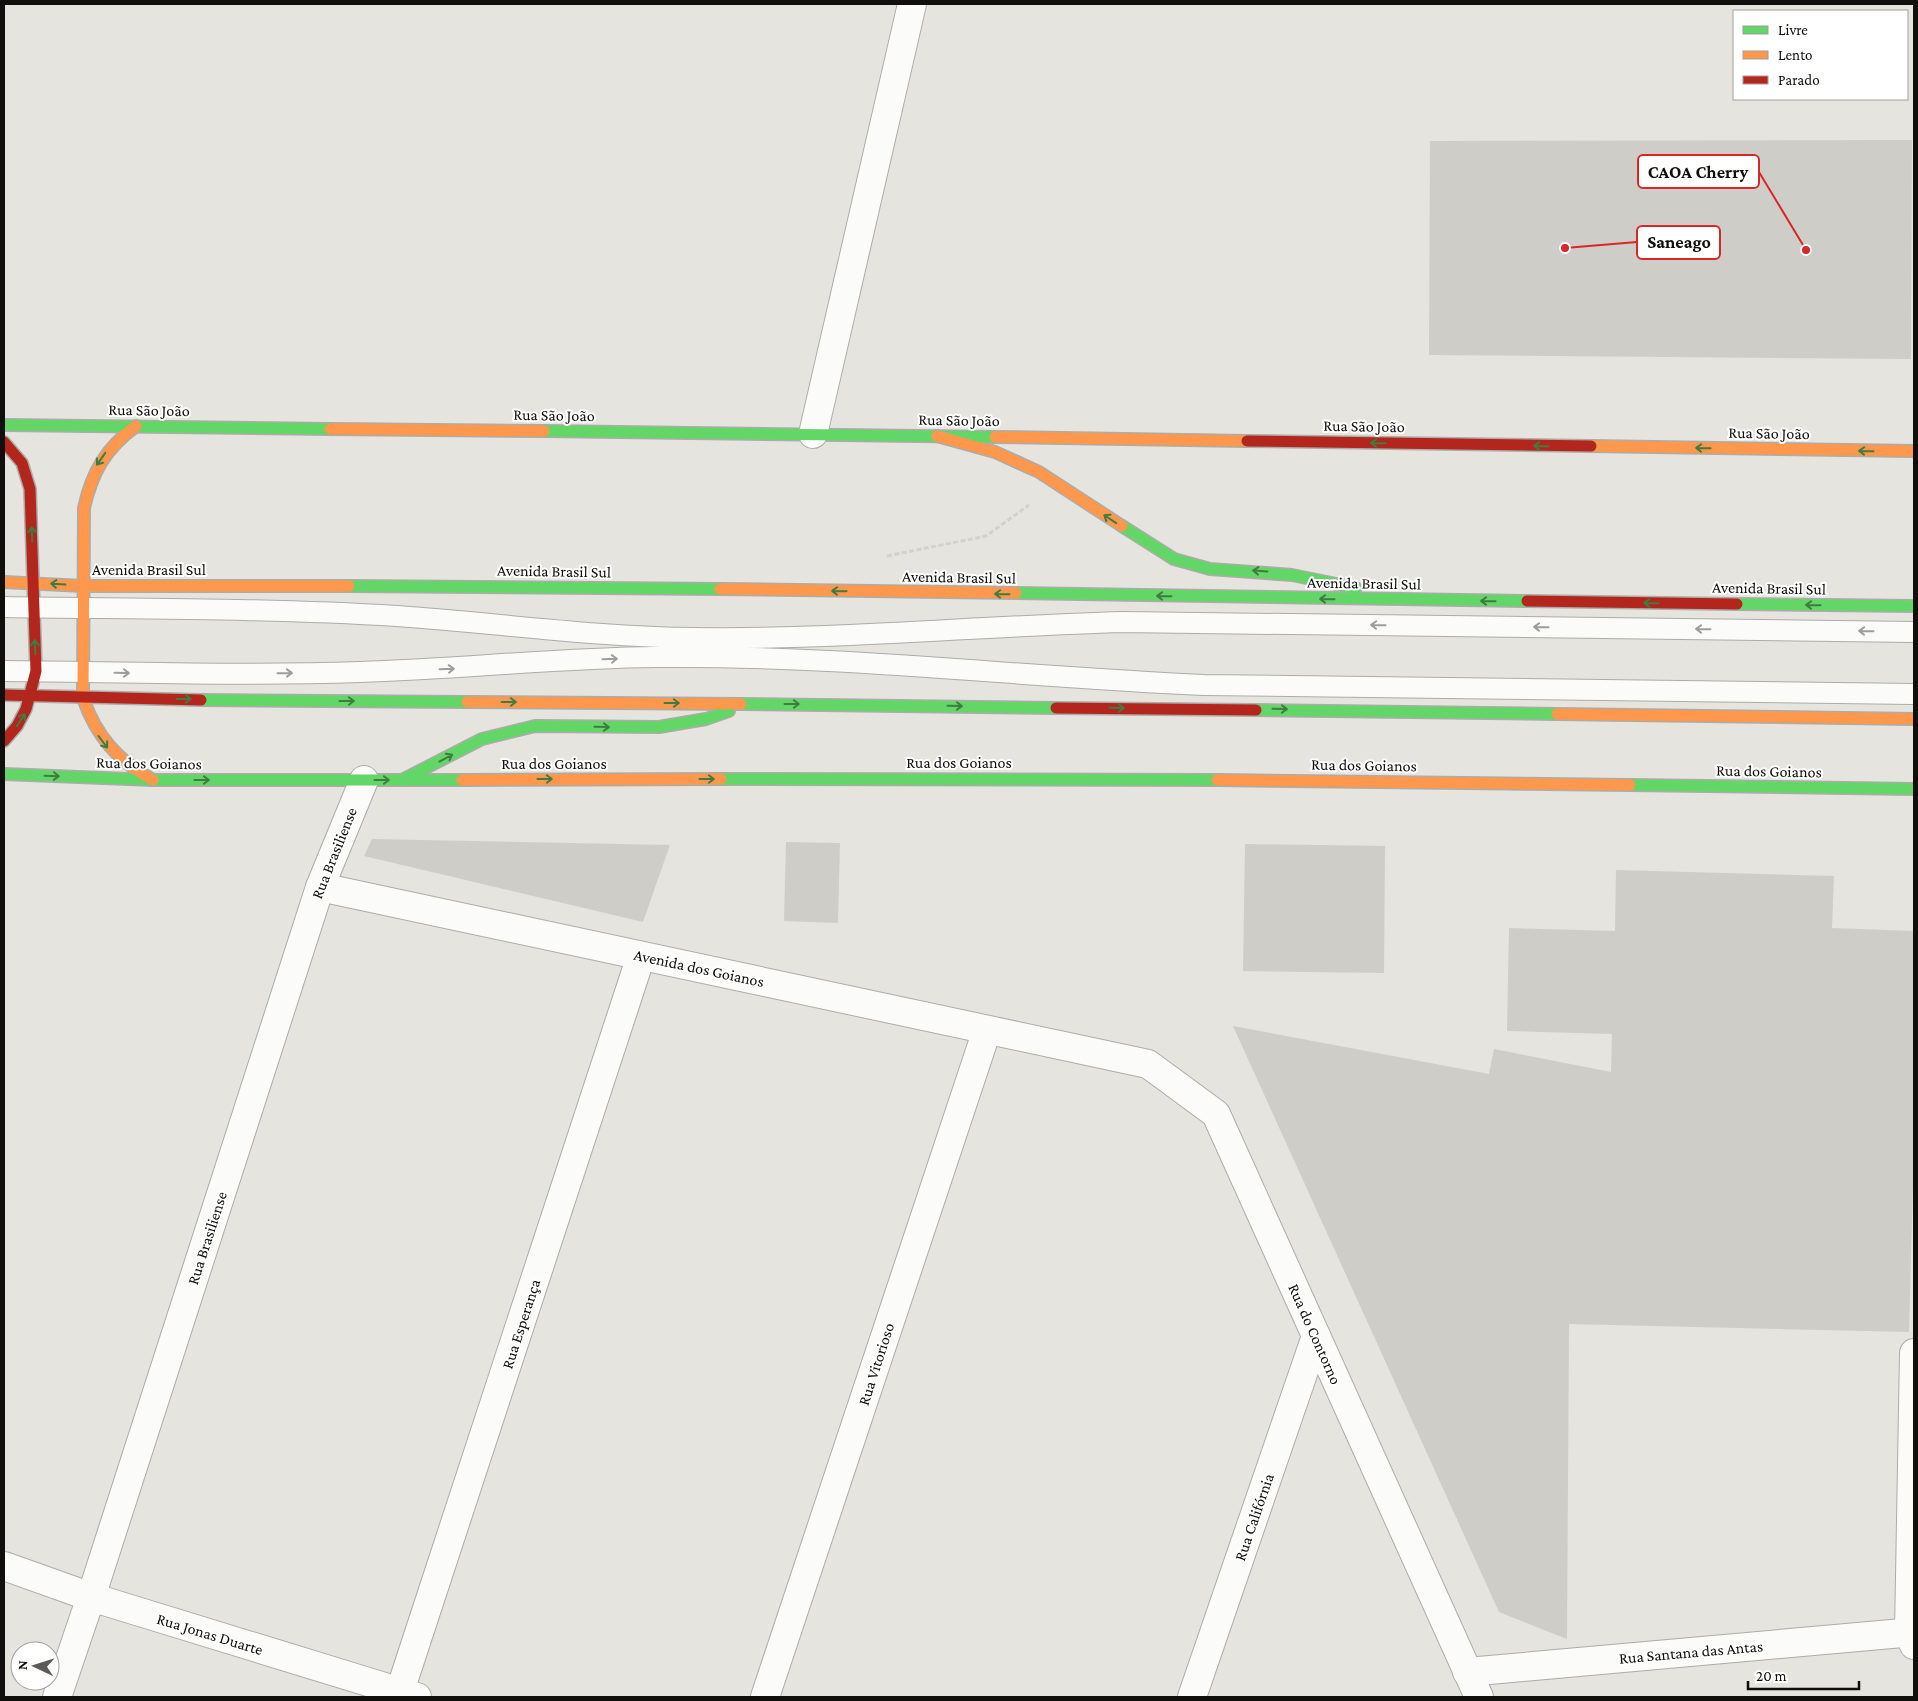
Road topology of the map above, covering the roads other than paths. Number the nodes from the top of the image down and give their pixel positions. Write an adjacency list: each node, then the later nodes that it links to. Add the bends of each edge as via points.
1 (912, 4): 4 (street)
2 (4, 425): 3 (main road, Rua São João)
3 (136, 426): 4 (main road, Rua São João); 10 (main road, one-way to 10, via 107,450 96,465 88,486 84,508)
4 (813, 434): 5 (main road, Rua São João)
5 (937, 436): 7 (main road, Rua São João, one-way to 5); 11 (main road, one-way to 5, via 1323,580 1261,571 1210,569 1174,559 1038,472 996,452)
6 (4, 442): 9 (main road, one-way to 6, via 27,470)
7 (1914, 451)
8 (4, 582): 9 (main road, Avenida Brasil Sul)
9 (33, 583): 10 (main road, Avenida Brasil Sul, one-way to 9); 14 (main road)
10 (83, 586): 11 (main road, Avenida Brasil Sul, one-way to 10, via 479,586); 15 (main road)
11 (1393, 600): 12 (main road, Avenida Brasil Sul, one-way to 11)
12 (1914, 606)
13 (4, 607): 14 (lane)
14 (34, 608): 15 (lane); 18 (main road, one-way to 14)
15 (83, 608): 16 (lane, one-way to 15, via 1122,622 835,636 693,638 386,616 257,610); 19 (main road)
16 (1914, 632)
17 (4, 671): 18 (lane)
18 (36, 671): 19 (lane); 22 (main road)
19 (83, 672): 20 (lane, one-way to 20, via 357,672 589,659 731,658 852,661 1224,685); 23 (main road)
20 (1914, 694)
21 (4, 695): 22 (main road)
22 (33, 696): 23 (main road); 26 (main road, one-way to 22, via 24,716)
23 (83, 698): 24 (main road, one-way to 24); 28 (main road, one-way to 28, via 104,743 135,771)
24 (744, 704): 25 (main road, one-way to 25); 30 (main road, one-way to 24, via 498,733 535,726 668,727 695,722)
25 (1914, 719)
26 (4, 741)
27 (4, 774): 28 (main road, Rua dos Goianos, one-way to 28)
28 (154, 780): 29 (main road, Rua dos Goianos, one-way to 29)
29 (364, 780): 30 (main road, Rua dos Goianos, one-way to 30); 32 (street, Rua Brasiliense)
30 (402, 780): 31 (main road, Rua dos Goianos, one-way to 31, via 1134,779)
31 (1914, 789)
32 (320, 886): 33 (street, Avenida dos Goianos); 39 (street, Rua Brasiliense)
33 (642, 956): 34 (street, Avenida dos Goianos); 42 (street, Rua Esperança)
34 (987, 1030): 35 (street, Avenida dos Goianos); 44 (street, Rua Vitorioso)
35 (1078, 1050): 36 (street, Rua do Contorno, via 1148,1064 1216,1114)
36 (1316, 1336): 41 (street, Rua do Contorno); 45 (street, Rua Califórnia)
37 (1914, 1353): 40 (street)
38 (4, 1566): 39 (street, Rua Jonas Duarte)
39 (91, 1598): 42 (street, Rua Jonas Duarte); 43 (street, Rua Brasiliense)
40 (1912, 1637): 41 (street, Rua Santana das Antas)
41 (1467, 1672): 46 (street, Rua do Contorno)
42 (409, 1694)
43 (56, 1697)
44 (765, 1697)
45 (1192, 1697)
46 (1478, 1697)

